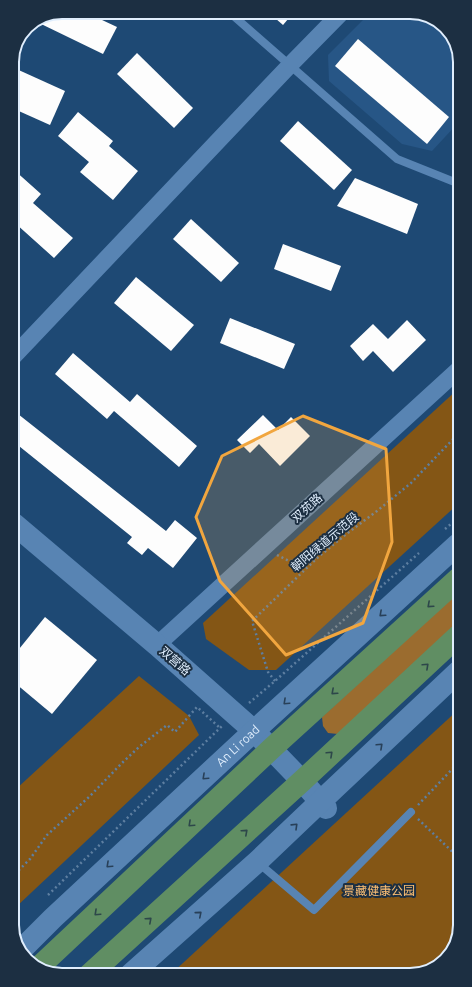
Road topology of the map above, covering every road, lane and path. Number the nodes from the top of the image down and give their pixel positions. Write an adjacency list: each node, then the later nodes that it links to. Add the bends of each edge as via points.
1 (237, 19): 3 (lane)
2 (335, 19): 3 (street)
3 (290, 65): 4 (lane, via 397,159); 5 (street)
4 (453, 181)
5 (19, 351)
6 (453, 375): 9 (street, 双苑路)
7 (453, 439): 11 (path, 朝阳绿道示范段, via 411,483)
8 (19, 528): 14 (street, 双营路)
9 (262, 549): 11 (path, via 289,561); 14 (street, 双苑路)
10 (453, 549): 18 (street, An Li road, one-way to 18)
11 (316, 559): 16 (path, 朝阳绿道示范段, via 252,621 268,672)
12 (453, 583): 19 (main road, An Li road, one-way to 19)
13 (453, 641): 21 (main road, one-way to 13)
14 (157, 645): 18 (street, 双营路)
15 (453, 678): 22 (street, one-way to 15)
16 (275, 681)
17 (220, 728): 26 (path, via 197,707 175,732 167,725 139,747 47,835)
18 (254, 731): 19 (street, 双营路); 27 (street, An Li road, one-way to 27)
19 (271, 749): 21 (street, 双营路); 28 (main road, An Li road, one-way to 28)
20 (453, 768): 23 (path)
21 (302, 781): 22 (street, 双营路); 29 (main road, one-way to 21)
22 (323, 804): 25 (street, one-way to 22)
23 (411, 812): 24 (path); 25 (lane, via 314,910)
24 (453, 852)
25 (258, 861): 30 (street, one-way to 25)
26 (19, 871)
27 (25, 946)
28 (43, 963)
29 (97, 968)
30 (138, 968)

